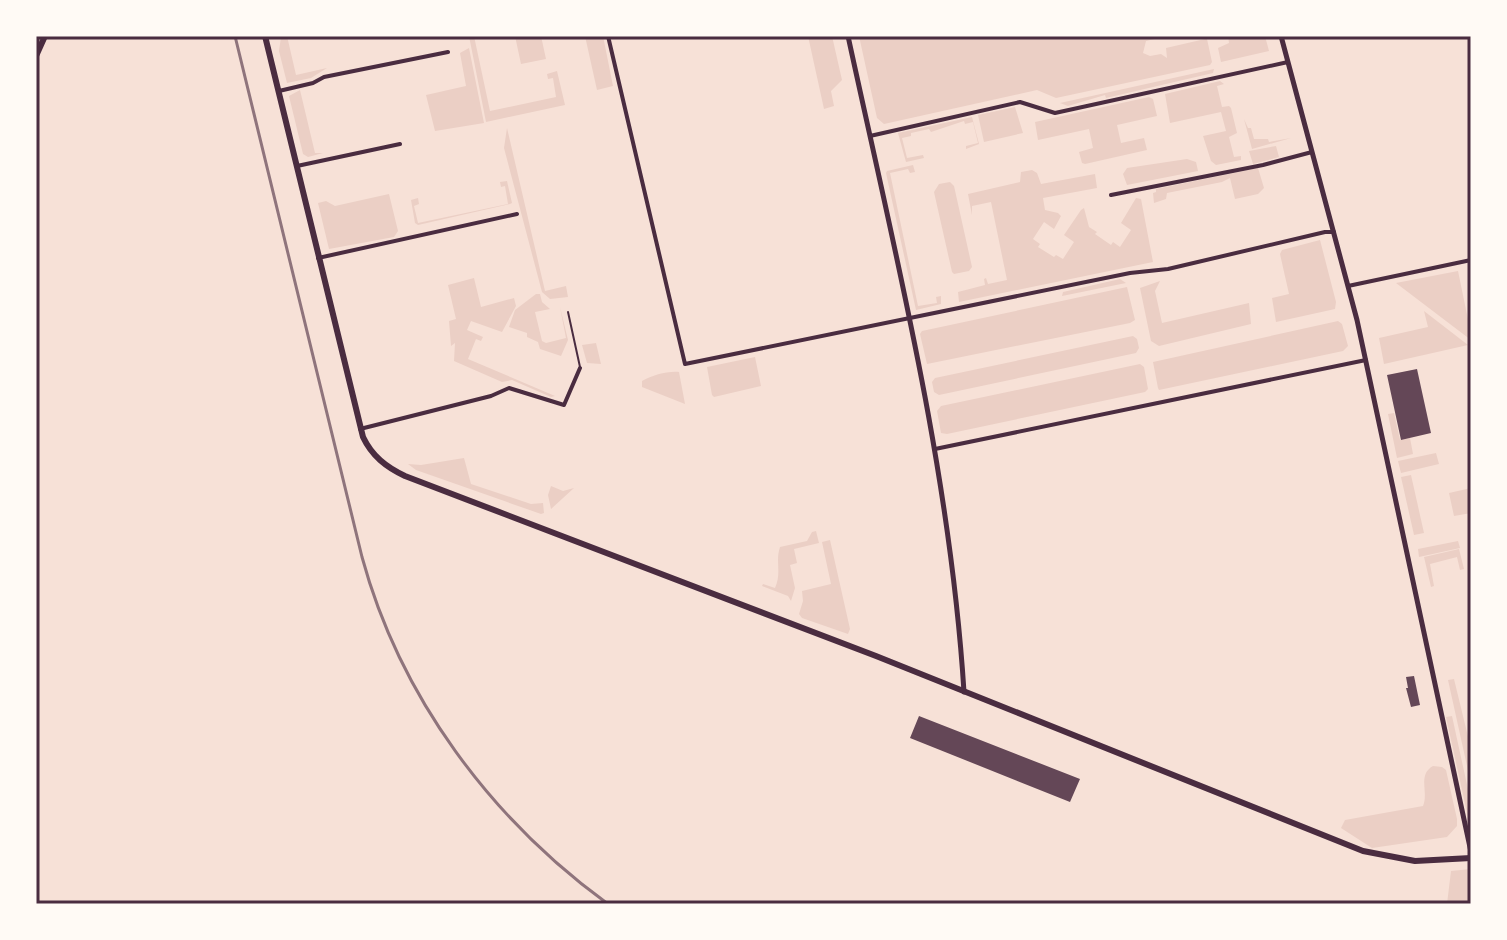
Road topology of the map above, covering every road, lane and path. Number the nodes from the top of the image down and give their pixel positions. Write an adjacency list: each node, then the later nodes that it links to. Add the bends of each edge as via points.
1 (45, 36): 7 (main road)
2 (265, 36): 9 (main road)
3 (608, 36): 21 (street, via 685,364)
4 (848, 36): 10 (street)
5 (1281, 36): 8 (street)
6 (448, 52): 9 (street, via 351,70)
7 (36, 54)
8 (1288, 62): 10 (street, via 1055,113 1020,102); 12 (street)
9 (279, 91): 13 (main road)
10 (870, 136): 21 (street)
11 (400, 144): 13 (street)
12 (1312, 152): 14 (street); 16 (street)
13 (297, 166): 17 (main road)
14 (1111, 195)
15 (517, 214): 17 (street)
16 (1334, 232): 19 (street); 21 (street)
17 (318, 258): 24 (main road)
18 (1471, 260): 19 (street)
19 (1348, 286): 22 (street)
20 (568, 312): 23 (lane)
21 (909, 318): 25 (street)
22 (1366, 360): 25 (street); 27 (street)
23 (580, 368): 24 (street, via 564,405 509,388)
24 (360, 429): 26 (main road, via 372,453 405,476)
25 (935, 449): 26 (street, via 956,591)
26 (964, 692): 27 (main road, via 1375,855 1428,861)
27 (1471, 855)

